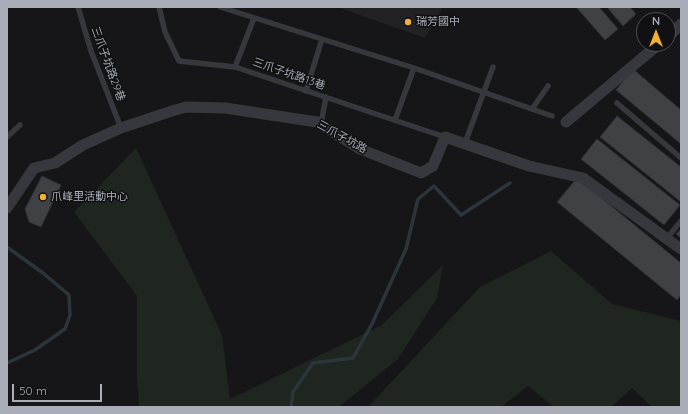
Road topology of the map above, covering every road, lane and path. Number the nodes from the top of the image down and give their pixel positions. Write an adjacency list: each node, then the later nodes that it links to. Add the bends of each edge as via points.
1 (78, 7): 21 (lane, 三爪子坑路29巷, via 90,51)
2 (159, 7): 7 (lane, 三爪子坑路13巷, via 165,32 179,60)
3 (220, 7): 4 (lane)
4 (254, 18): 5 (lane); 7 (lane)
5 (322, 39): 9 (lane); 11 (lane)
6 (649, 52): 18 (street)
7 (235, 67): 11 (lane, 三爪子坑路13巷)
8 (493, 67): 12 (lane)
9 (414, 68): 12 (lane); 17 (lane)
10 (548, 86): 15 (lane)
11 (306, 91): 13 (lane, 三爪子坑路13巷)
12 (484, 92): 15 (lane); 24 (lane)
13 (326, 97): 17 (lane, 三爪子坑路13巷); 19 (lane)
14 (617, 103): 25 (lane)
15 (532, 109): 16 (lane)
16 (552, 116)
17 (395, 120): 23 (lane, 三爪子坑路13巷)
18 (566, 122)
19 (321, 124): 21 (street, 三爪子坑路, via 225,108 186,107); 23 (street, 三爪子坑路, via 360,149 421,173 433,166)
20 (20, 125): 22 (lane)
21 (121, 128): 26 (street, 三爪子坑路, via 84,145 56,162 34,168)
22 (7, 137)
23 (445, 137): 24 (street)
24 (464, 144): 28 (street, via 529,166 583,178)
25 (681, 158)
26 (7, 208)
27 (681, 221): 28 (lane)
28 (667, 238): 29 (street)
29 (681, 249)

